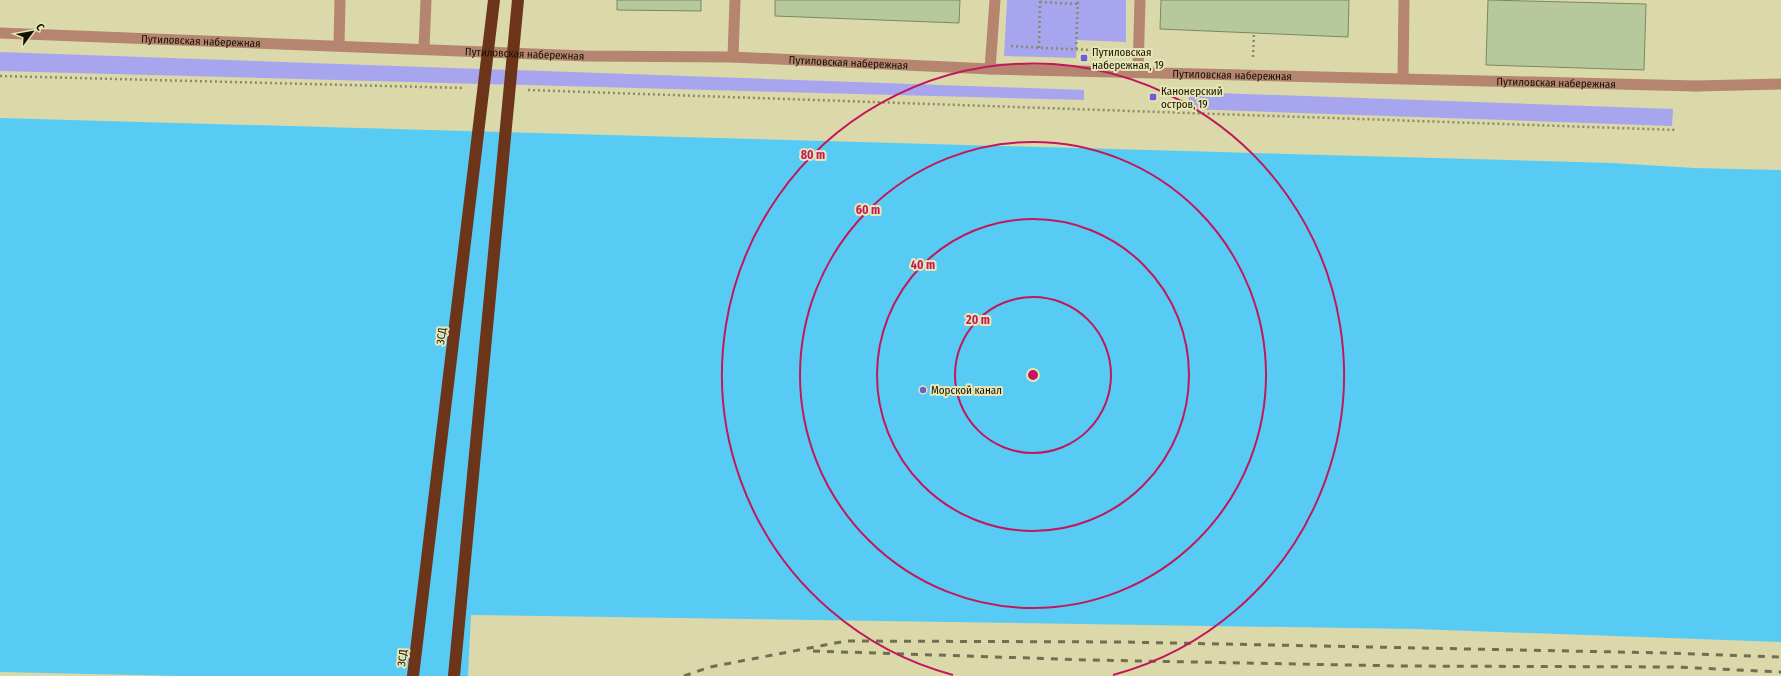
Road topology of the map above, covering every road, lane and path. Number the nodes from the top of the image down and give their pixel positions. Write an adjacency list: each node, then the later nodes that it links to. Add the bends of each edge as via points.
1 (340, 0): 15 (street)
2 (426, 0): 17 (street)
3 (494, 0): 30 (highway, ЗСД)
4 (518, 0): 31 (highway)
5 (735, 0): 20 (street)
6 (995, 0): 14 (street)
7 (1078, 0): 11 (path)
8 (1140, 0): 19 (street)
9 (1404, 0): 25 (street)
10 (1040, 1): 11 (path); 16 (path)
11 (1078, 4): 18 (path)
12 (0, 32): 15 (street, Путиловская набережная)
13 (1254, 33): 23 (path)
14 (991, 44): 16 (path); 21 (street)
15 (339, 45): 17 (street, Путиловская набережная)
16 (1039, 48): 18 (path)
17 (424, 49): 20 (street, Путиловская набережная, via 585,56)
18 (1076, 50): 19 (path)
19 (1138, 51): 22 (street)
20 (733, 57): 21 (street, Путиловская набережная)
21 (990, 69): 22 (street, Путиловская набережная)
22 (1138, 72): 23 (street, Путиловская набережная)
23 (1252, 74): 25 (street, Путиловская набережная)
24 (0, 76): 27 (path)
25 (1403, 78): 26 (street, Путиловская набережная, via 1696,86)
26 (1781, 84)
27 (465, 88)
28 (520, 90): 29 (path)
29 (1676, 130)
30 (413, 676)
31 (454, 676)

